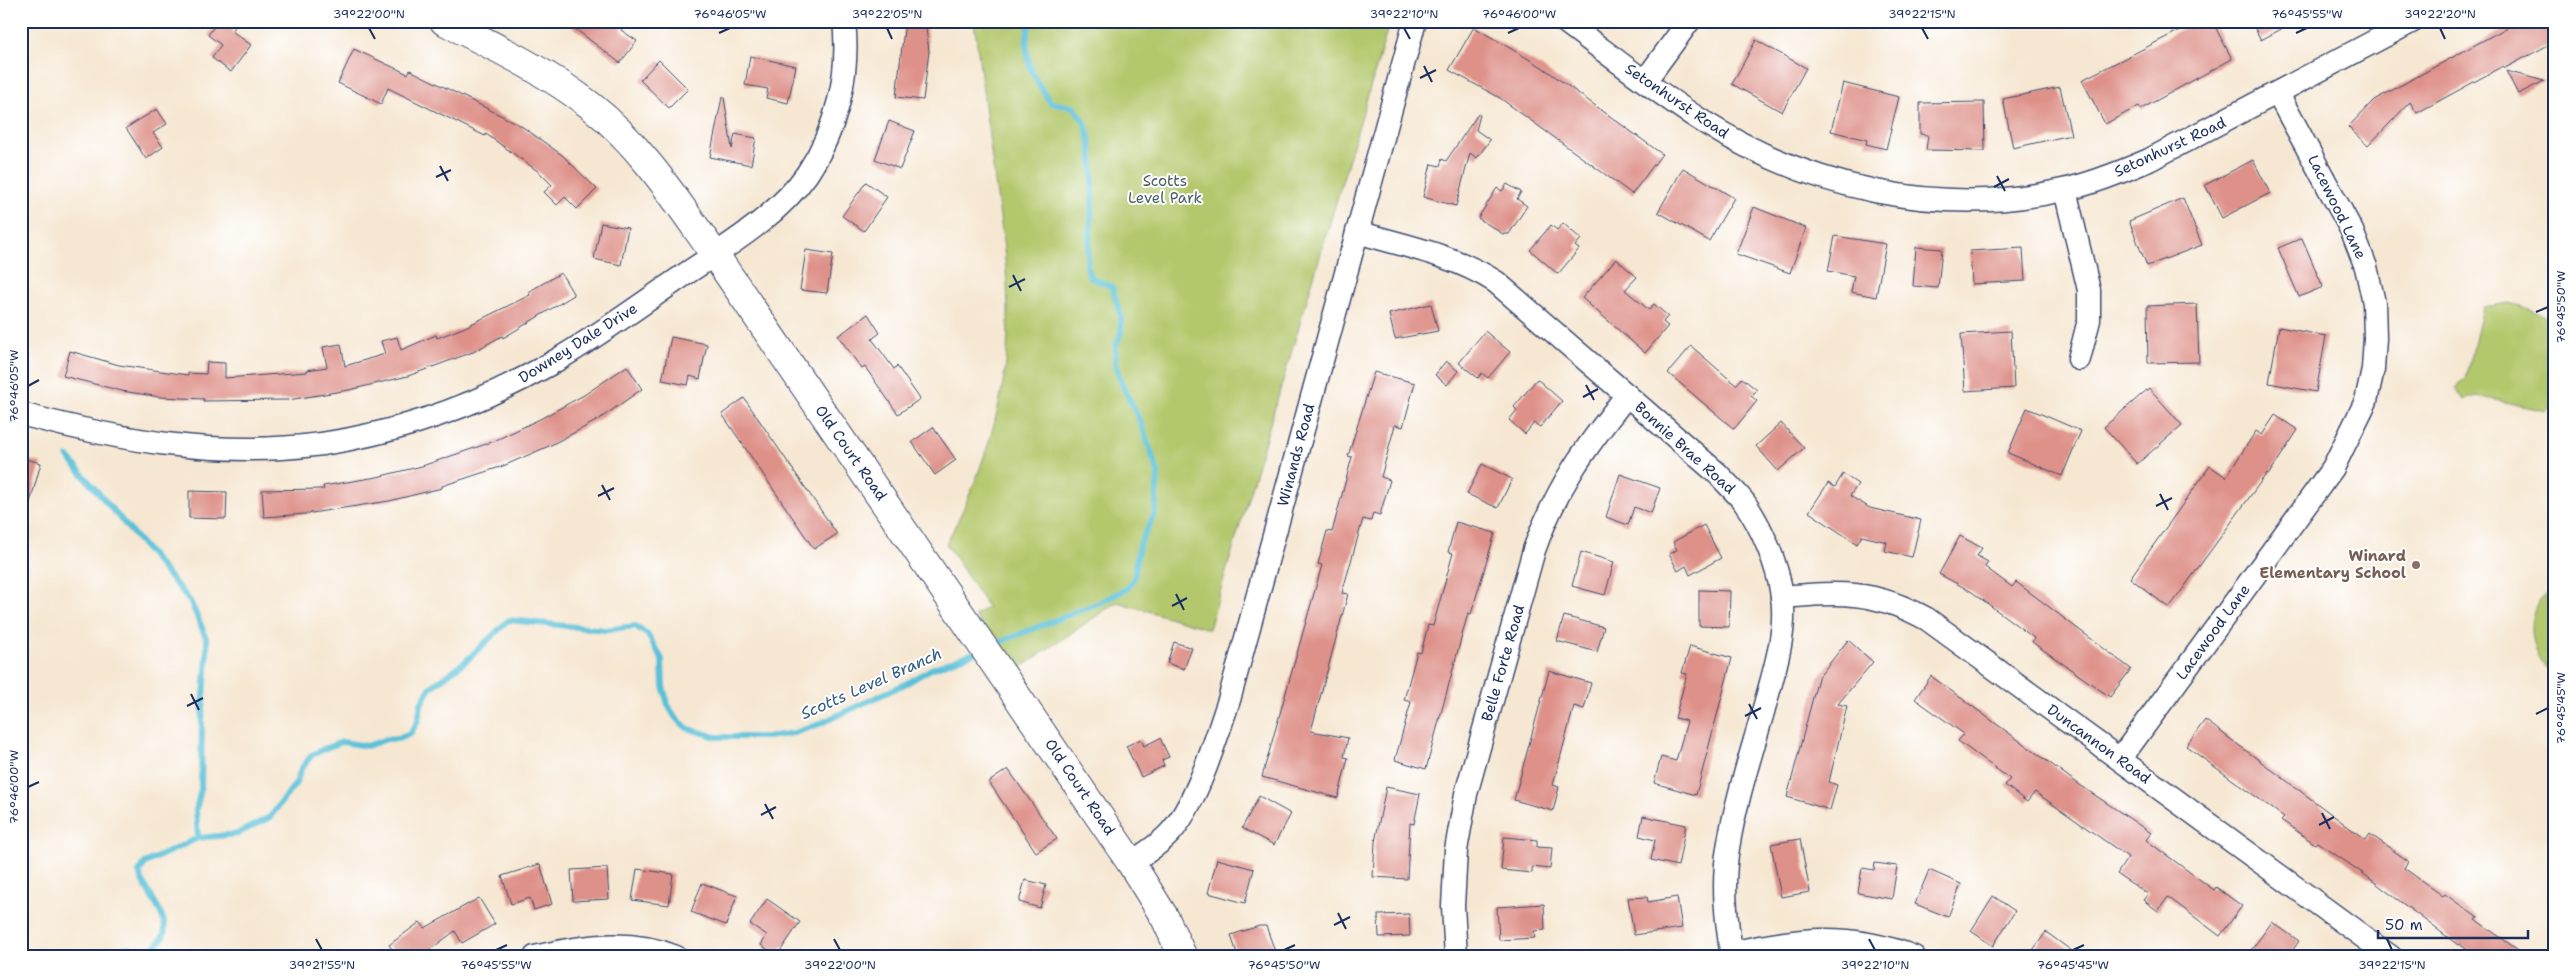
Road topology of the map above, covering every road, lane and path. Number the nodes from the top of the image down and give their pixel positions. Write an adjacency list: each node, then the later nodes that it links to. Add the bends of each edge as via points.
1 (444, 21): 11 (main road, Old Court Road, via 531,65 592,107 643,157)
2 (844, 21): 11 (street, Downey Dale Drive, via 845,77 824,146 783,201)
3 (1414, 21): 10 (street, Winands Road)
4 (1564, 21): 7 (street, Setonhurst Road)
5 (1689, 21): 7 (street)
6 (2412, 21): 8 (street, Setonhurst Road)
7 (1645, 81): 9 (street, Setonhurst Road, via 1700,120 1740,143 1774,160 1848,186 1884,194 1955,200 2013,198)
8 (2278, 94): 9 (street, Setonhurst Road, via 2149,160); 16 (street, Lacewood Lane, via 2352,231 2366,267 2374,303 2375,338 2366,401 2333,468)
9 (2065, 190): 12 (street, via 2089,290 2089,320)
10 (1357, 232): 13 (street, Bonnie Brae Road, via 1474,268 1496,282); 17 (street, Winands Road, via 1229,700 1214,743 1196,789 1169,834)
11 (715, 255): 14 (street, Downey Dale Drive, via 551,363 444,413 377,433 268,450 202,449 90,432); 17 (main road, Old Court Road)
12 (2079, 359)
13 (1626, 395): 15 (street, Bonnie Brae Road, via 1718,474 1744,503 1774,565); 22 (street, Belle Forte Road, via 1566,477 1534,550 1466,794 1455,860)
14 (21, 414)
15 (1782, 597): 16 (street, Duncannon Road, via 1857,594 1904,606 1927,619); 18 (street, Bonnie Brae Road, via 1781,634 1773,676 1728,847 1724,882)
16 (2120, 759): 24 (street, Duncannon Road)
17 (1132, 863): 21 (main road, Old Court Road, via 1165,918)
18 (1731, 955): 23 (street, via 1779,942 1809,939 1869,944)
19 (535, 957): 20 (street, via 580,946 627,945)
20 (676, 957)
21 (1183, 957)
22 (1456, 957)
23 (1914, 957)
24 (2391, 957)

